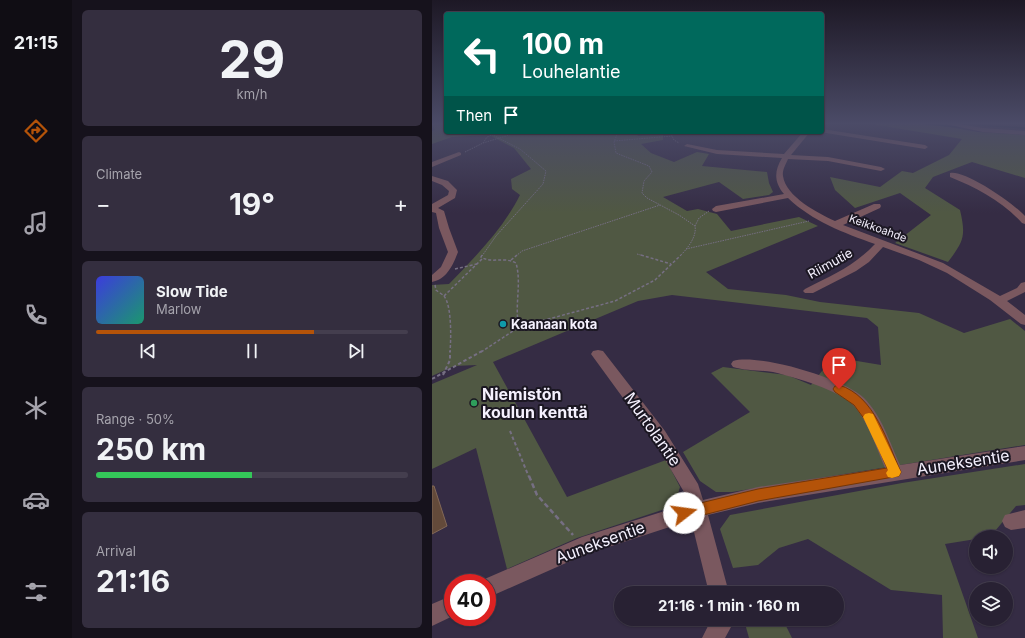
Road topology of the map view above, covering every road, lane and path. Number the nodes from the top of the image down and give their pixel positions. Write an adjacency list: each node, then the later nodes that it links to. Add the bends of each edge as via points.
1 (459, 154): 6 (street)
2 (526, 154): 22 (path, via 546,171 543,184 496,236)
3 (617, 154): 11 (path, via 649,166 652,172 643,180 642,193)
4 (747, 154): 5 (street)
5 (787, 156): 7 (street, via 828,159); 10 (street, Keikkoahde, via 778,177)
6 (432, 165)
7 (881, 169)
8 (953, 175): 16 (street, via 1000,198)
9 (432, 178): 13 (street, via 445,183 453,190 452,196)
10 (788, 196): 14 (street); 15 (street, Keikkoahde)
11 (660, 204): 18 (path); 23 (path, via 522,251)
12 (877, 206): 17 (street)
13 (432, 209): 26 (street, via 440,211 452,252)
14 (716, 209): 18 (path, via 705,213)
15 (821, 218): 17 (street, Keikkoahde); 20 (path)
16 (1025, 221)
17 (834, 225): 19 (street, Keikkoahde)
18 (695, 226): 20 (path, via 696,232)
19 (882, 242): 29 (street, Riimutie, via 865,260 852,269); 31 (street, Keikkoahde, via 938,265)
20 (686, 250): 25 (path)
21 (637, 254): 25 (path)
22 (482, 259): 23 (path); 24 (path)
23 (511, 260): 33 (path, via 516,263 520,273 516,318)
24 (477, 264): 26 (path, via 459,269); 30 (path)
25 (670, 264): 33 (path, via 655,280 615,301)
26 (445, 269): 27 (street)
27 (434, 278): 30 (path, via 436,290)
28 (1025, 285): 31 (street, via 1021,290)
29 (809, 291)
30 (444, 296): 36 (path, via 451,337 450,360)
31 (999, 301): 32 (street, Keikkoahde)
32 (1025, 321)
33 (519, 327): 36 (path)
34 (598, 354): 41 (street, Murtolantie, via 659,435 692,490)
35 (738, 364): 40 (street, via 796,372 839,389 858,402 873,422)
36 (443, 374): 37 (path)
37 (432, 379)
38 (510, 431): 42 (path, via 537,495)
39 (1025, 453): 40 (street, Auneksentie)
40 (895, 472): 41 (street, Auneksentie, via 758,495)
41 (696, 510): 42 (street, Auneksentie); 44 (street, Murtolantie)
42 (582, 546): 43 (street, Auneksentie)
43 (496, 584)
44 (716, 586)
45 (444, 609): 46 (street)
46 (432, 615)
47 (720, 626): 48 (street)
48 (713, 638)

